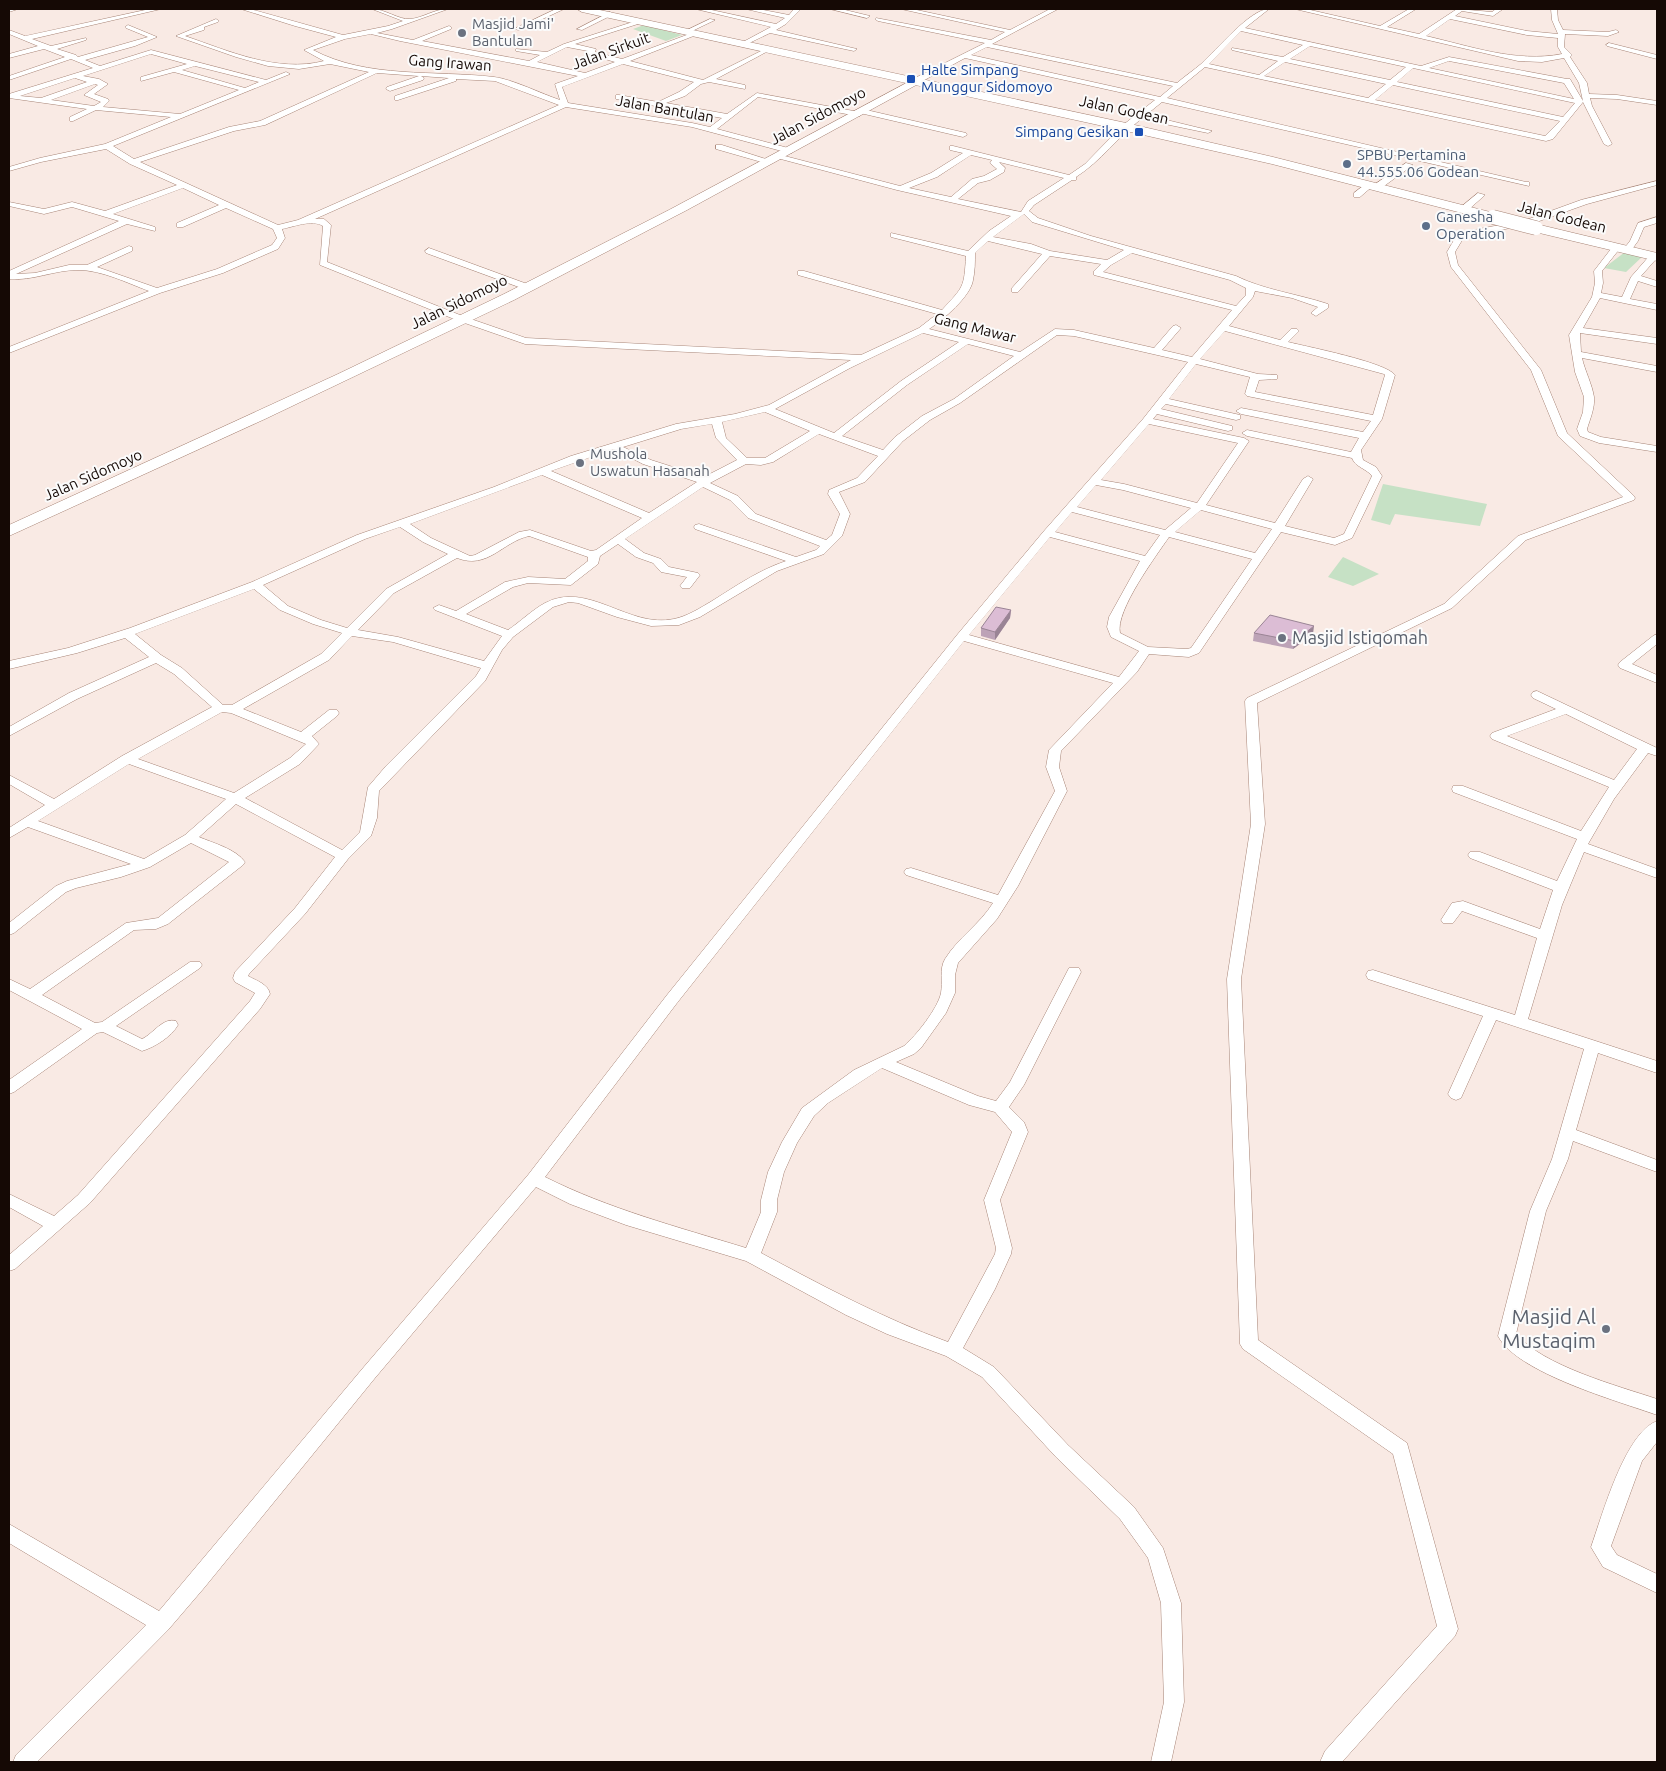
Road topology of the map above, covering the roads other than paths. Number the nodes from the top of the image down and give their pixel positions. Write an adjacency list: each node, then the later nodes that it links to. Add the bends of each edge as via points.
1 (15, 9): 20 (street)
2 (158, 9): 50 (street)
3 (244, 9): 49 (street)
4 (375, 9): 29 (street)
5 (445, 9): 29 (street)
6 (561, 9): 37 (street)
7 (582, 9): 21 (main road, Jalan Godean)
8 (699, 9): 34 (street)
9 (748, 9): 24 (street)
10 (798, 9): 24 (street)
11 (833, 9): 23 (street)
12 (904, 9): 43 (street)
13 (1055, 9): 43 (street)
14 (1266, 9): 31 (street)
15 (1298, 9): 35 (street)
16 (1413, 9): 35 (street)
17 (1462, 9): 22 (street); 25 (street)
18 (1500, 9): 22 (street)
19 (1554, 9): 47 (street)
20 (9, 10)
21 (611, 12): 30 (main road, Jalan Godean); 38 (street)
22 (1493, 14): 32 (street)
23 (868, 16)
24 (791, 17): 34 (street)
25 (1449, 17): 32 (street); 48 (street)
26 (878, 19): 55 (street)
27 (712, 20): 46 (street, Jalan Sirkuit)
28 (216, 21): 65 (street, via 179,36)
29 (408, 21): 42 (street)
30 (639, 22): 46 (main road, Jalan Godean); 58 (street)
31 (1248, 24): 39 (street); 44 (street)
32 (1483, 25): 47 (street, via 1527,33)
33 (128, 27): 71 (street, via 154,37)
34 (779, 27): 40 (street)
35 (1382, 27): 48 (street)
36 (449, 28): 52 (street)
37 (517, 29)
38 (580, 29)
39 (1240, 29): 56 (street); 77 (street)
40 (772, 31): 57 (street); 61 (street)
41 (9, 32): 50 (street)
42 (368, 32): 49 (street); 52 (street)
43 (1012, 32): 55 (street)
44 (1279, 32)
45 (1616, 32): 47 (street)
46 (690, 33): 57 (main road, Jalan Godean); 74 (street, Jalan Sirkuit)
47 (1561, 34): 67 (street, via 1561,46)
48 (1423, 36): 53 (street); 67 (street, via 1531,60)
49 (343, 37): 73 (street, via 307,50)
50 (27, 39): 54 (street); 60 (street)
51 (84, 39): 60 (street)
52 (414, 42): 76 (street)
53 (1411, 42)
54 (15, 43)
55 (989, 43): 69 (street); 99 (street)
56 (1310, 43): 72 (street); 78 (street)
57 (743, 44): 64 (main road, Jalan Godean)
58 (566, 45): 66 (street); 74 (street, via 594,50 590,52)
59 (1609, 45): 70 (street)
60 (49, 47): 68 (street); 71 (street)
61 (854, 49)
62 (1234, 49): 72 (street)
63 (518, 50): 66 (street)
64 (768, 50): 93 (street); 97 (main road, Jalan Godean)
65 (231, 54): 73 (street, via 296,68); 75 (street)
66 (546, 54): 76 (street)
67 (1568, 55): 106 (street)
68 (9, 56)
69 (964, 56): 97 (street); 108 (street)
70 (1657, 57)
71 (77, 58): 79 (street); 90 (street)
72 (1283, 59): 86 (street); 98 (street)
73 (330, 62): 83 (street, Gang Irawan)
74 (622, 62): 89 (street, Jalan Sirkuit); 96 (street)
75 (196, 63): 79 (street, via 151,52); 81 (street); 95 (street)
76 (530, 63): 89 (street)
77 (1205, 64): 86 (street); 99 (street); 109 (street)
78 (1413, 65): 80 (street); 98 (street)
79 (99, 68): 87 (street)
80 (1424, 68): 111 (street); 111 (street, via 1449,59 1567,81)
81 (174, 70): 84 (street); 103 (street)
82 (151, 71): 84 (street)
83 (376, 71): 88 (street, Gang Irawan); 138 (street, via 262,123 232,129)
84 (160, 73): 91 (street)
85 (286, 74): 95 (street)
86 (1262, 74): 109 (street)
87 (74, 75): 94 (street); 105 (street)
88 (428, 75): 92 (street, Gang Irawan); 102 (street)
89 (584, 75): 114 (street, Jalan Sirkuit, via 558,86)
90 (9, 78)
91 (144, 79)
92 (463, 80): 107 (street); 114 (street, Gang Irawan, via 482,77 504,81)
93 (709, 80): 96 (street); 101 (street)
94 (96, 82): 110 (street); 115 (street, via 104,84 88,95 105,102)
95 (266, 82): 103 (street)
96 (700, 82): 113 (street)
97 (914, 82): 117 (main road, Jalan Sidomoyo); 123 (main road, Jalan Godean)
98 (1392, 82): 109 (street); 122 (street)
99 (1177, 85): 108 (street)
100 (454, 87): 104 (street)
101 (742, 87)
102 (390, 89)
103 (244, 90): 118 (street)
104 (436, 94)
105 (10, 96): 110 (street)
106 (1586, 96): 112 (street); 128 (street)
107 (398, 98)
108 (1160, 98): 119 (street); 144 (street)
109 (1372, 99): 122 (street, via 1546,139)
110 (40, 101): 115 (street)
111 (1580, 102): 122 (street)
112 (1657, 103)
113 (659, 104): 116 (street, via 622,95); 120 (street)
114 (565, 105): 116 (street, Jalan Bantulan); 158 (street)
115 (93, 108): 118 (street); 121 (street)
116 (592, 111): 124 (street, Jalan Bantulan, via 671,121)
117 (859, 113): 120 (street, via 757,95); 126 (street); 134 (main road, Jalan Sidomoyo)
118 (183, 116): 129 (street)
119 (1139, 116): 123 (street); 125 (street)
120 (728, 117): 124 (street)
121 (72, 119)
122 (1565, 120)
123 (1126, 127): 142 (street, via 1103,153); 146 (main road, Jalan Godean)
124 (711, 130): 134 (street, Jalan Bantulan)
125 (1208, 131)
126 (963, 135)
127 (72, 143): 132 (street)
128 (1608, 144)
129 (106, 146): 132 (street); 138 (street)
130 (718, 146): 134 (street)
131 (953, 148): 133 (street)
132 (88, 150): 141 (street)
133 (971, 152): 136 (street); 137 (street)
134 (779, 156): 147 (street); 177 (main road, Jalan Sidomoyo, via 673,214)
135 (943, 156): 137 (street)
136 (999, 158): 142 (street); 150 (street, via 994,164 1001,170 975,181)
137 (959, 159): 139 (street); 147 (street, via 934,175)
138 (134, 162): 145 (street)
139 (970, 162)
140 (1409, 166): 146 (street)
141 (9, 169)
142 (1073, 178): 154 (street, via 1031,203)
143 (1657, 183): 314 (street, via 1584,202 1528,222 1461,235 1450,252 1454,265 1536,370 1562,434 1630,498 1522,538 1448,606 1250,702 1258,824 1234,979 1249,1344 1401,1449 1448,1629)
144 (1526, 184)
145 (184, 185): 151 (street); 155 (street)
146 (1373, 186): 148 (street); 153 (main road, Jalan Godean)
147 (900, 188): 150 (street)
148 (1357, 195)
149 (1482, 195): 153 (street)
150 (952, 200): 154 (street)
151 (228, 204): 159 (street); 161 (street)
152 (10, 205): 155 (street, via 44,212 72,204)
153 (1464, 209): 165 (main road, Jalan Godean, bridge)
154 (1022, 213): 163 (street); 167 (street)
155 (106, 214): 157 (street)
156 (1657, 220): 165 (street, via 1641,225 1634,241)
157 (126, 221): 160 (street); 174 (street)
158 (301, 222): 161 (street); 187 (street, via 321,221 327,225 323,263)
159 (180, 225)
160 (152, 228)
161 (277, 228): 180 (street, via 281,238 275,248 220,271)
162 (894, 236): 169 (street)
163 (987, 238): 168 (street); 169 (street)
164 (129, 248): 172 (street)
165 (1622, 248): 170 (main road, Jalan Godean); 181 (street, via 1598,271)
166 (429, 251): 177 (street)
167 (1129, 251): 171 (street); 178 (street, via 1233,278)
168 (1048, 253): 171 (street); 179 (street)
169 (970, 254): 185 (street, via 966,289)
170 (1656, 257): 175 (street)
171 (1108, 263): 184 (street, via 1098,273)
172 (88, 268): 174 (street); 180 (street)
173 (801, 273): 185 (street)
174 (9, 275)
175 (1634, 277): 176 (street); 182 (street)
176 (1657, 284)
177 (527, 287): 187 (main road, Jalan Sidomoyo)
178 (1251, 288): 184 (street, via 1250,295); 186 (street, via 1325,306)
179 (1015, 290)
180 (157, 291): 196 (street)
181 (1597, 295): 182 (street); 191 (street)
182 (1626, 299): 183 (street)
183 (1657, 307)
184 (1237, 309): 188 (street)
185 (943, 313): 190 (street)
186 (1316, 313)
187 (462, 319): 200 (street, via 535,343); 231 (main road, Jalan Sidomoyo, via 199,445)
188 (1222, 327): 195 (street); 201 (street)
189 (1176, 328): 197 (street)
190 (922, 330): 194 (street, Gang Mawar); 200 (street)
191 (1576, 330): 193 (street); 198 (street)
192 (1294, 331): 195 (street)
193 (1657, 341)
194 (965, 342): 199 (street, Gang Mawar); 213 (street, via 910,378)
195 (1282, 343): 209 (street, via 1387,372 1390,375)
196 (9, 350)
197 (1156, 350): 199 (street, via 1062,331 1050,335); 201 (street)
198 (1577, 354): 202 (street); 217 (street, via 1589,397 1582,429 1584,434 1600,440)
199 (1021, 355): 218 (street, via 957,401 926,418 899,439)
200 (863, 358): 206 (street)
201 (1195, 360): 204 (street); 207 (street)
202 (1657, 369)
203 (1274, 377): 204 (street)
204 (1255, 378): 205 (street)
205 (1250, 394): 208 (street); 209 (street)
206 (766, 409): 210 (street); 212 (street)
207 (1155, 411): 208 (street); 211 (street); 215 (street); 224 (street)
208 (1239, 414): 211 (street); 214 (street)
209 (1377, 419): 214 (street)
210 (717, 420): 216 (street, via 680,426); 220 (street, via 716,428 721,439)
211 (1228, 428): 215 (street)
212 (821, 432): 213 (street); 220 (street, via 769,460)
213 (836, 436): 218 (street)
214 (1366, 436): 219 (street, via 1356,450)
215 (1245, 437): 219 (street); 225 (street)
216 (614, 446): 221 (street); 223 (street, via 645,462 680,471)
217 (1657, 449)
218 (886, 455): 235 (street, via 861,480 834,490 833,494 845,514 837,536)
219 (1356, 456): 230 (street, via 1377,476 1348,536 1335,542)
220 (744, 460): 223 (street)
221 (542, 471): 227 (street); 228 (street)
222 (1308, 479): 230 (street)
223 (703, 482): 227 (street); 235 (street, via 734,498 752,516)
224 (1094, 482): 225 (street); 226 (street)
225 (1200, 506): 230 (street); 233 (street)
226 (1072, 509): 232 (street); 233 (street)
227 (649, 517): 234 (street)
228 (400, 522): 236 (street); 241 (street)
229 (699, 527): 239 (street)
230 (1278, 528): 238 (street)
231 (9, 531)
232 (1048, 533): 240 (street); 248 (street)
233 (1167, 533): 238 (street); 240 (street)
234 (617, 539): 237 (street); 242 (street, via 665,570 694,575)
235 (829, 545): 239 (street, via 820,552)
236 (456, 554): 237 (street, via 474,560 530,533); 245 (street, via 390,591)
237 (594, 555): 244 (street, via 594,562 567,584 528,580 509,584)
238 (1258, 557): 250 (street, via 1195,650 1189,653)
239 (795, 560): 247 (street, via 773,568 696,615 675,623 651,623 568,599 549,605)
240 (1148, 560): 250 (street, via 1115,617 1113,627 1115,634 1123,640)
241 (256, 584): 245 (street, via 284,608); 246 (street)
242 (686, 586)
243 (438, 608): 244 (street)
244 (457, 615): 247 (street)
245 (350, 632): 253 (street, via 394,640); 258 (street, via 324,657)
246 (128, 634): 251 (street); 252 (street, via 42,660)
247 (509, 635): 253 (street)
248 (961, 637): 255 (street); 301 (street, via 672,999)
249 (1657, 638): 254 (street, via 1624,665)
250 (1146, 650): 255 (street)
251 (157, 658): 257 (street, via 178,671); 261 (street, via 73,696)
252 (9, 665)
253 (488, 666): 275 (street, via 481,678 373,790 366,833)
254 (1657, 679)
255 (1120, 681): 280 (street, via 1055,750 1051,767 1061,791)
256 (1537, 695): 259 (street)
257 (220, 708): 258 (street); 264 (street)
258 (234, 709): 262 (street)
259 (1566, 710): 263 (street); 266 (street, via 1496,736)
260 (333, 713): 262 (street)
261 (9, 732)
262 (303, 737): 268 (street, via 313,744 307,750 281,771)
263 (1651, 750): 266 (street)
264 (126, 759): 268 (street); 269 (street)
265 (9, 779): 269 (street)
266 (1617, 786): 273 (street)
267 (1458, 789): 273 (street)
268 (236, 798): 272 (street); 275 (street)
269 (55, 805): 270 (street)
270 (29, 822): 271 (street); 276 (street)
271 (9, 834)
272 (190, 838): 276 (street); 288 (street, via 238,862 163,922 131,926)
273 (1583, 841): 278 (street); 279 (street)
274 (1475, 855): 279 (street)
275 (343, 856): 303 (street, via 300,911 242,972 240,978 262,990 263,994 255,1005 84,1199)
276 (145, 864): 282 (street, via 61,889)
277 (911, 872): 280 (street)
278 (1657, 874)
279 (1562, 888): 283 (street)
280 (1001, 901): 294 (street, via 992,916 951,961 948,993 926,1032 909,1050)
281 (1448, 920): 283 (street, via 1457,906 1462,906)
282 (9, 930)
283 (1546, 936): 290 (street)
284 (195, 965): 292 (street)
285 (1074, 972): 298 (street, via 1016,1085)
286 (1373, 976): 289 (street)
287 (9, 984): 288 (street)
288 (32, 995): 292 (street)
289 (1492, 1014): 290 (street); 297 (street)
290 (1520, 1022): 293 (street)
291 (171, 1025): 292 (street, via 142,1046)
292 (99, 1027): 296 (street)
293 (1592, 1047): 295 (street); 299 (street)
294 (881, 1062): 298 (street, via 974,1101); 304 (street, via 822,1099 808,1112 776,1172 769,1212)
295 (1657, 1067)
296 (9, 1088)
297 (1456, 1094)
298 (1000, 1108): 306 (street, via 1020,1132 992,1200 1003,1254)
299 (1567, 1133): 300 (street); 307 (street, via 1538,1211 1507,1336 1510,1343 1541,1362)
300 (1657, 1166)
301 (534, 1179): 304 (street, via 576,1200 632,1220); 311 (street)
302 (9, 1200): 303 (street)
303 (56, 1226): 305 (street)
304 (751, 1256): 306 (street, via 852,1310)
305 (9, 1264)
306 (952, 1351): 313 (street, via 988,1372 1126,1513 1156,1554 1171,1603 1174,1702)
307 (1657, 1407)
308 (1657, 1428): 310 (street, via 1635,1456 1601,1547 1610,1561)
309 (9, 1533): 311 (street)
310 (1657, 1584)
311 (161, 1623): 312 (street)
312 (23, 1762)
313 (1161, 1762)
314 (1330, 1762)

